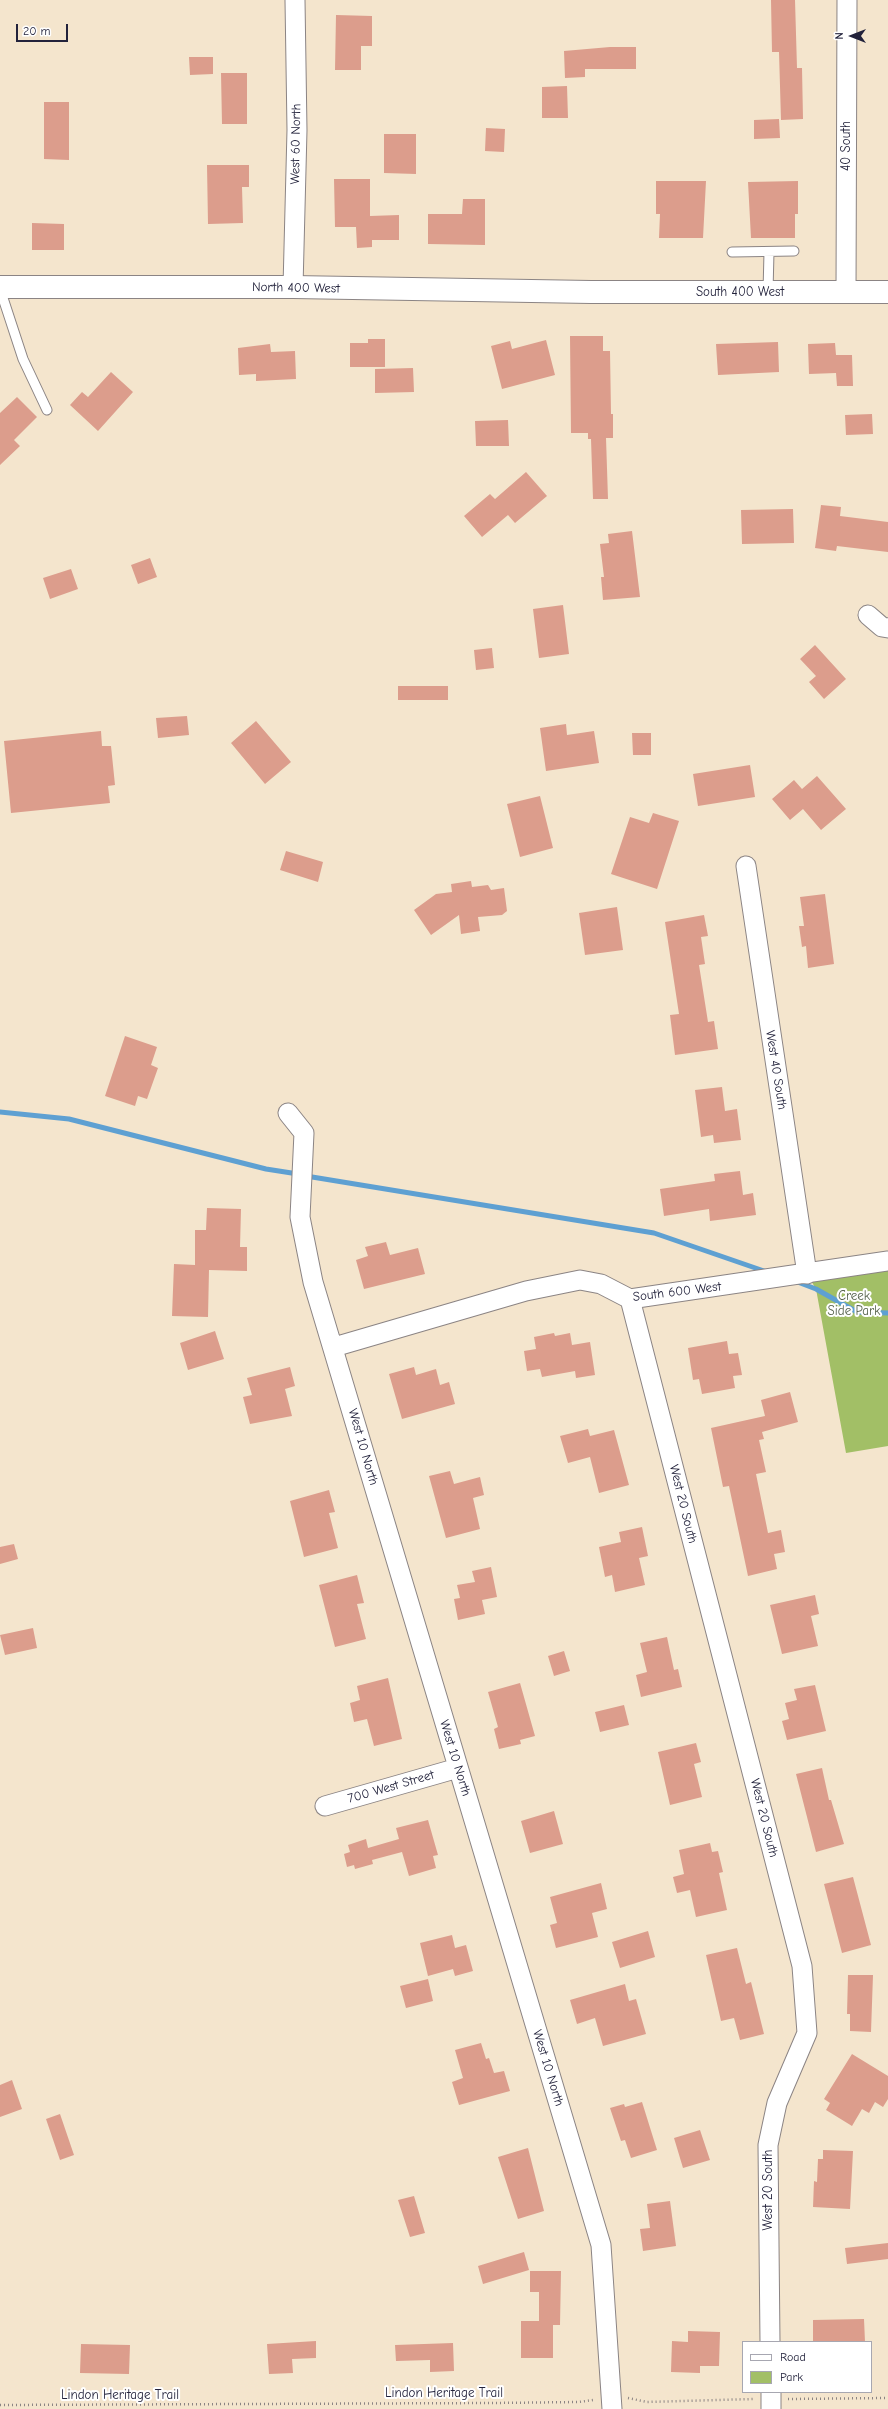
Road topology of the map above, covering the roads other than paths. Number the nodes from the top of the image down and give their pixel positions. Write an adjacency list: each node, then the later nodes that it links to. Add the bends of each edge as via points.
1 (295, 0): 6 (street, West 60 North, via 297,130)
2 (847, 0): 10 (street, 40 South)
3 (794, 251): 5 (lane)
4 (732, 252): 5 (lane)
5 (769, 252): 9 (lane)
6 (293, 287): 7 (street, North 400 West); 8 (street, North 400 West)
7 (0, 288): 12 (lane, via 23,359)
8 (591, 292): 9 (street, South 400 West)
9 (768, 292): 10 (street, South 400 West)
10 (846, 292): 11 (street, South 400 West)
11 (888, 292)
12 (47, 410)
13 (868, 615): 14 (street, via 882,627)
14 (888, 628)
15 (746, 866): 18 (street, West 40 South)
16 (288, 1113): 20 (street, West 10 North, via 304,1133 300,1217 314,1282)
17 (888, 1262): 18 (street, South 600 West)
18 (807, 1274): 19 (street, South 600 West)
19 (630, 1299): 20 (street, South 600 West, via 601,1284 580,1280 526,1291); 23 (street, West 20 South, via 802,1966 807,2033 778,2103 768,2145)
20 (334, 1347): 21 (street, West 10 North)
21 (458, 1768): 22 (street, 700 West Street); 24 (street, West 10 North, via 601,2245)
22 (325, 1806)
23 (770, 2341)
24 (612, 2404)

